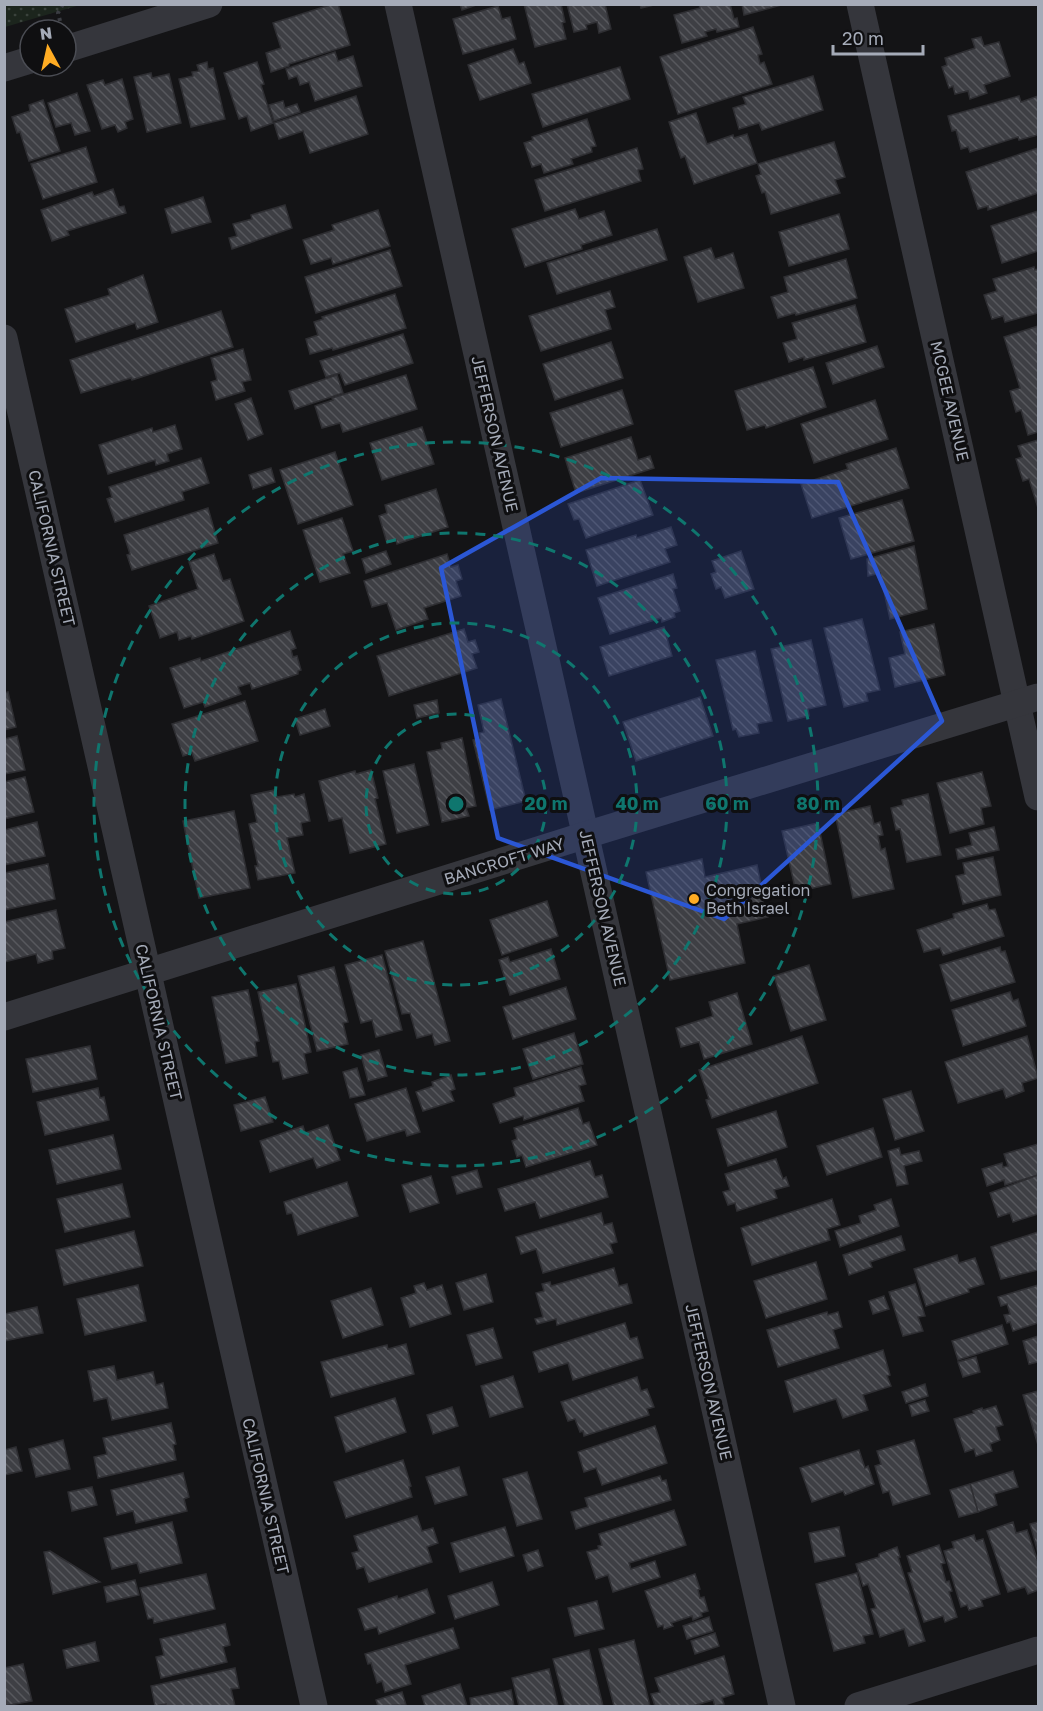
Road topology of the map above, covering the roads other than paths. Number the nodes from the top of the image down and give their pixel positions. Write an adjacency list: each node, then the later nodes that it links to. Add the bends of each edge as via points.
1 (209, 4): 4 (street)
2 (398, 4): 8 (street, JEFFERSON AVENUE)
3 (860, 4): 6 (street, MCGEE AVENUE)
4 (78, 45)
5 (4, 338): 9 (street, CALIFORNIA STREET)
6 (1028, 700): 7 (street, MCGEE AVENUE); 8 (street, BANCROFT WAY)
7 (1038, 797)
8 (586, 835): 9 (street, BANCROFT WAY); 13 (street, JEFFERSON AVENUE)
9 (148, 972): 10 (street, BANCROFT WAY); 12 (street, CALIFORNIA STREET)
10 (4, 1017)
11 (1038, 1650): 14 (street)
12 (314, 1707)
13 (782, 1707)
14 (858, 1707)

